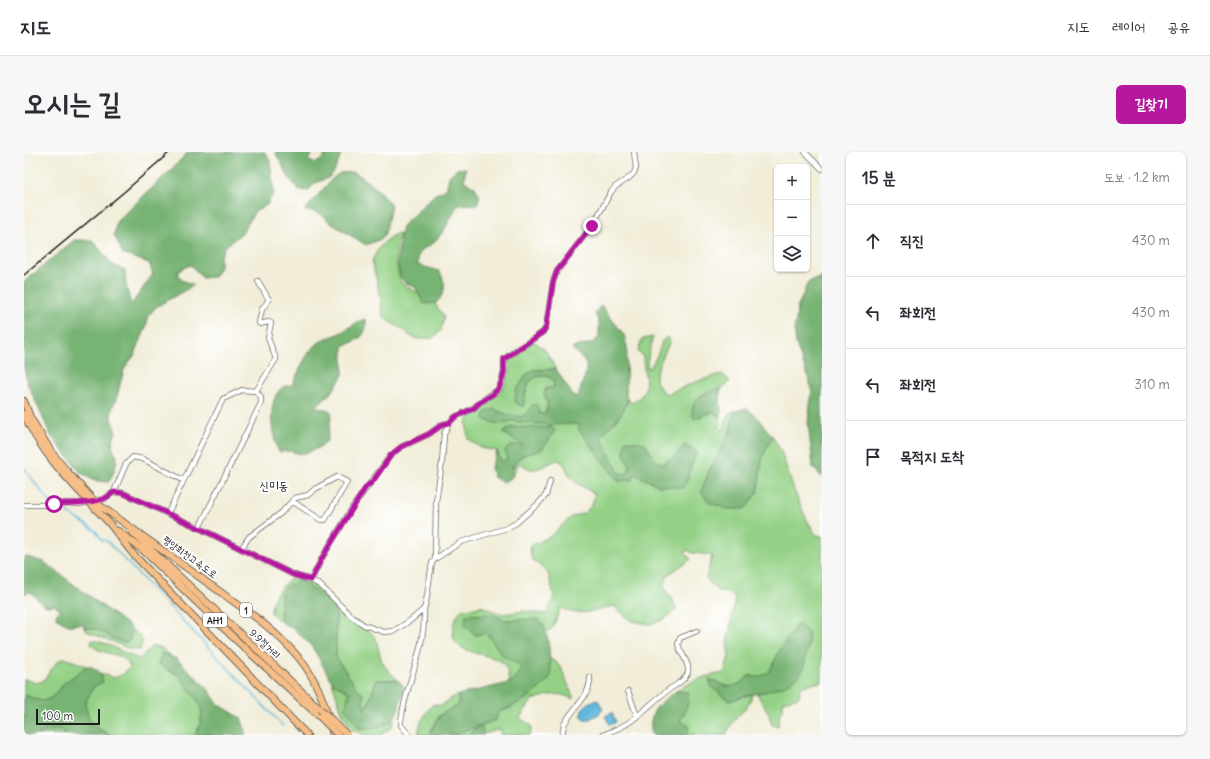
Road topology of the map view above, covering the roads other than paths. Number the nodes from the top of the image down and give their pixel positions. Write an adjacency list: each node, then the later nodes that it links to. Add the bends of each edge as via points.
1 (634, 152): 8 (street, via 634,173 611,192 592,226 557,271 543,332 504,359 504,372 499,388 474,408 455,417)
2 (805, 152): 3 (street)
3 (822, 168)
4 (258, 281): 5 (street, via 269,300 262,309 259,323 271,323 268,338 276,359)
5 (256, 391): 9 (street, via 242,390 224,398); 18 (street, via 261,397 261,403)
6 (24, 401): 13 (highway, 평양희천고속도로 / 1, via 30,417 52,452)
7 (24, 414): 13 (highway, 평양희천고속도로 / 1, via 63,475)
8 (449, 423): 20 (street, via 444,434 436,501); 21 (street, via 401,447 391,455 366,487)
9 (183, 480): 11 (street, via 143,459 132,457 126,464); 15 (street)
10 (550, 481): 20 (street, via 546,495 516,522 507,528 461,542)
11 (114, 492): 13 (street, via 104,499); 15 (street, via 132,496)
12 (292, 501): 12 (street, via 325,520 347,482 337,477 308,495); 19 (street, via 249,538)
13 (91, 502): 14 (street); 16 (highway, 평양희천고속도로 / 1); 17 (highway, 평양희천고속도로 / 1)
14 (24, 505)
15 (168, 513): 18 (street)
16 (117, 518): 28 (highway, 평양희천고속도로 / 1, via 252,614 295,652 315,681); 30 (highway, 9·9절거리 / AH1, bridge)
17 (109, 524): 27 (highway, 평양희천고속도로 / 1, via 134,555); 29 (highway, 9·9절거리 / AH1, bridge, via 144,551)
18 (199, 528): 19 (street)
19 (241, 549): 21 (street, via 294,575)
20 (435, 559): 22 (street, via 432,563)
21 (311, 580): 22 (street, via 320,585 351,616 384,632 394,631)
22 (424, 609): 31 (street, via 425,625 421,646 401,720 401,725)
23 (697, 631): 26 (street, via 680,638 678,644 688,666 687,676 665,691)
24 (590, 677): 32 (street, via 586,694 564,726)
25 (628, 691): 26 (street)
26 (637, 716): 33 (street, via 620,728)
27 (307, 735)
28 (333, 735)
29 (338, 735)
30 (347, 735)
31 (409, 735)
32 (562, 735)
33 (603, 735)

